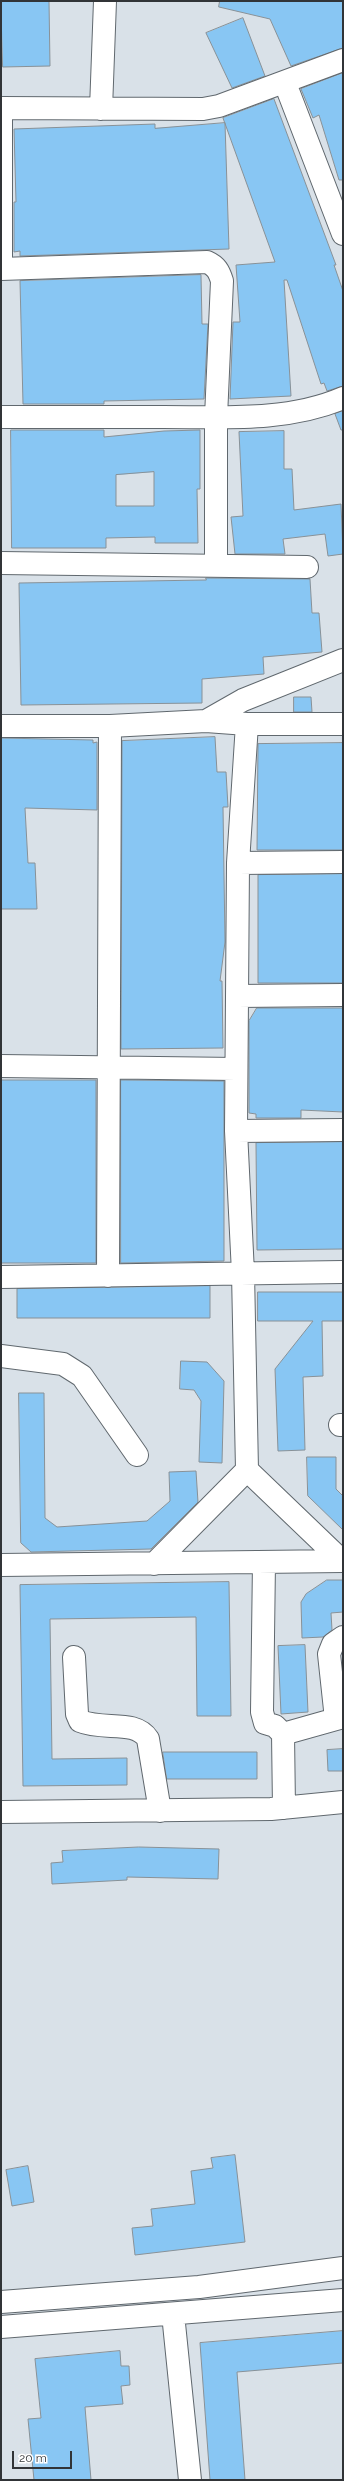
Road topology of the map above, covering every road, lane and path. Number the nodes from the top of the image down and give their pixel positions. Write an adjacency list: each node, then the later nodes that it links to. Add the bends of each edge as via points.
1 (105, 1): 5 (street)
2 (343, 60): 3 (street)
3 (285, 83): 5 (street, via 203,109); 6 (street)
4 (1, 108): 5 (street); 7 (street)
5 (101, 109)
6 (343, 234)
7 (1, 265)
8 (1, 269): 11 (street, via 207,262 214,265 222,281)
9 (343, 398): 11 (street, via 312,409 280,415)
10 (1, 417): 11 (street)
11 (216, 417): 13 (street)
12 (1, 564): 13 (street)
13 (216, 566): 14 (street)
14 (307, 567)
15 (343, 660): 16 (street, via 243,700)
16 (206, 721): 17 (street); 20 (street)
17 (247, 724): 18 (street); 22 (street)
18 (343, 724)
19 (1, 726): 20 (street)
20 (110, 726): 26 (street)
21 (343, 862): 22 (street)
22 (238, 863): 24 (street)
23 (343, 995): 24 (street)
24 (237, 996): 27 (street)
25 (1, 1066): 26 (street)
26 (109, 1067): 27 (street); 32 (street)
27 (236, 1069): 29 (street)
28 (343, 1130): 29 (street)
29 (236, 1131): 31 (street)
30 (343, 1272): 31 (street)
31 (243, 1273): 32 (street); 36 (street)
32 (108, 1276): 33 (street)
33 (1, 1277)
34 (1, 1356): 35 (street, via 63,1364 82,1376)
35 (137, 1455)
36 (247, 1470): 38 (street); 39 (street)
37 (264, 1562): 38 (street); 39 (street); 44 (street, via 262,1712 265,1723 275,1726)
38 (342, 1562)
39 (154, 1564): 40 (street)
40 (1, 1565)
41 (343, 1637): 43 (street, via 333,1644 329,1654)
42 (74, 1657): 47 (street, via 77,1714 80,1721 92,1726 134,1728 144,1733 148,1739)
43 (339, 1718): 44 (street)
44 (282, 1734): 46 (street)
45 (343, 1802): 46 (street)
46 (284, 1808): 47 (street)
47 (160, 1811): 48 (street)
48 (1, 1812)
49 (343, 2268): 51 (street, via 198,2287)
50 (343, 2300): 52 (street)
51 (1, 2302)
52 (173, 2314): 53 (street); 54 (street)
53 (1, 2327)
54 (190, 2480)

